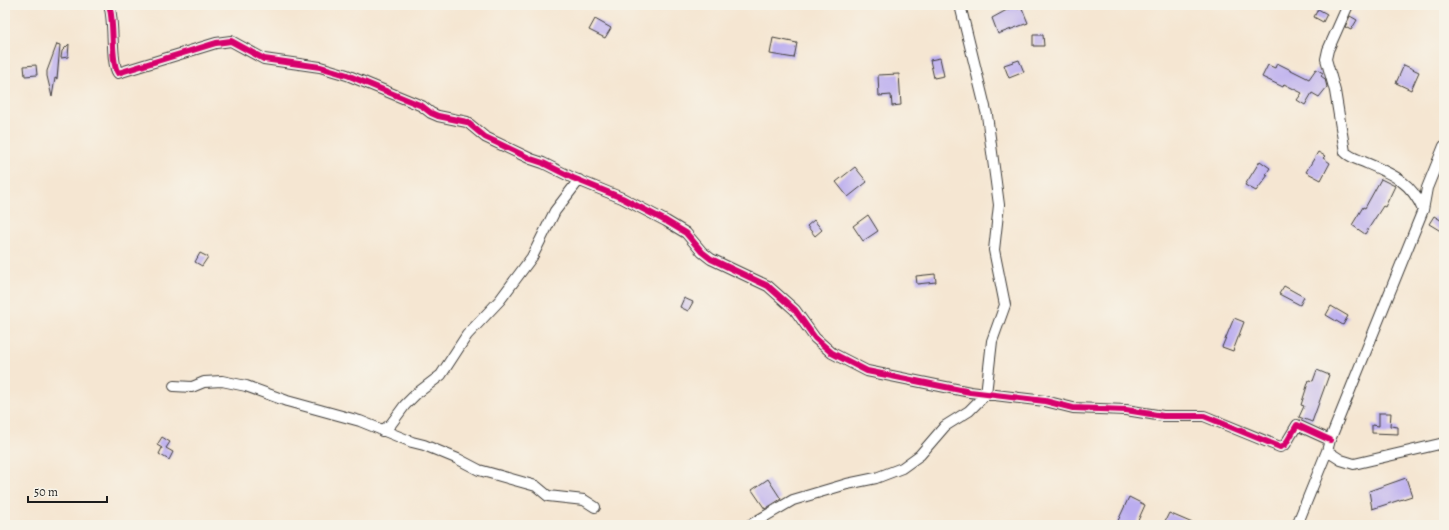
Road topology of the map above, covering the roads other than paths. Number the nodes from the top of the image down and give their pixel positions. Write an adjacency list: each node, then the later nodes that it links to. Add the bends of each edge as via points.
1 (109, 5): 5 (street, via 114,22 118,73 231,41 264,59 320,67 347,74 422,106 431,113 467,122 485,136)
2 (960, 5): 8 (street, via 987,115 999,205 994,250 1005,305 992,341)
3 (1348, 5): 6 (street, via 1326,59 1335,91 1345,152 1350,157 1404,181 1418,197)
4 (1444, 146): 6 (street, via 1427,188)
5 (580, 180): 8 (street, via 666,221 686,233 702,252 768,286 795,310 814,338 832,352 867,371 927,385); 9 (street, via 555,211 532,257 500,300 467,335 440,375 416,394)
6 (1423, 210): 10 (street)
7 (174, 386): 9 (street, via 192,387 204,382 222,381 246,386)
8 (986, 394): 10 (street, via 1091,410 1119,410 1163,416 1204,416 1280,447 1285,445 1296,425); 14 (street, via 969,411 945,426 920,456 902,468 876,478 793,500)
9 (382, 431): 13 (street, via 424,445 479,470 536,486 548,496 584,500)
10 (1330, 440): 12 (street)
11 (1444, 442): 12 (street, via 1354,464 1341,460)
12 (1327, 451): 15 (street)
13 (595, 507)
14 (750, 525)
15 (1297, 525)

